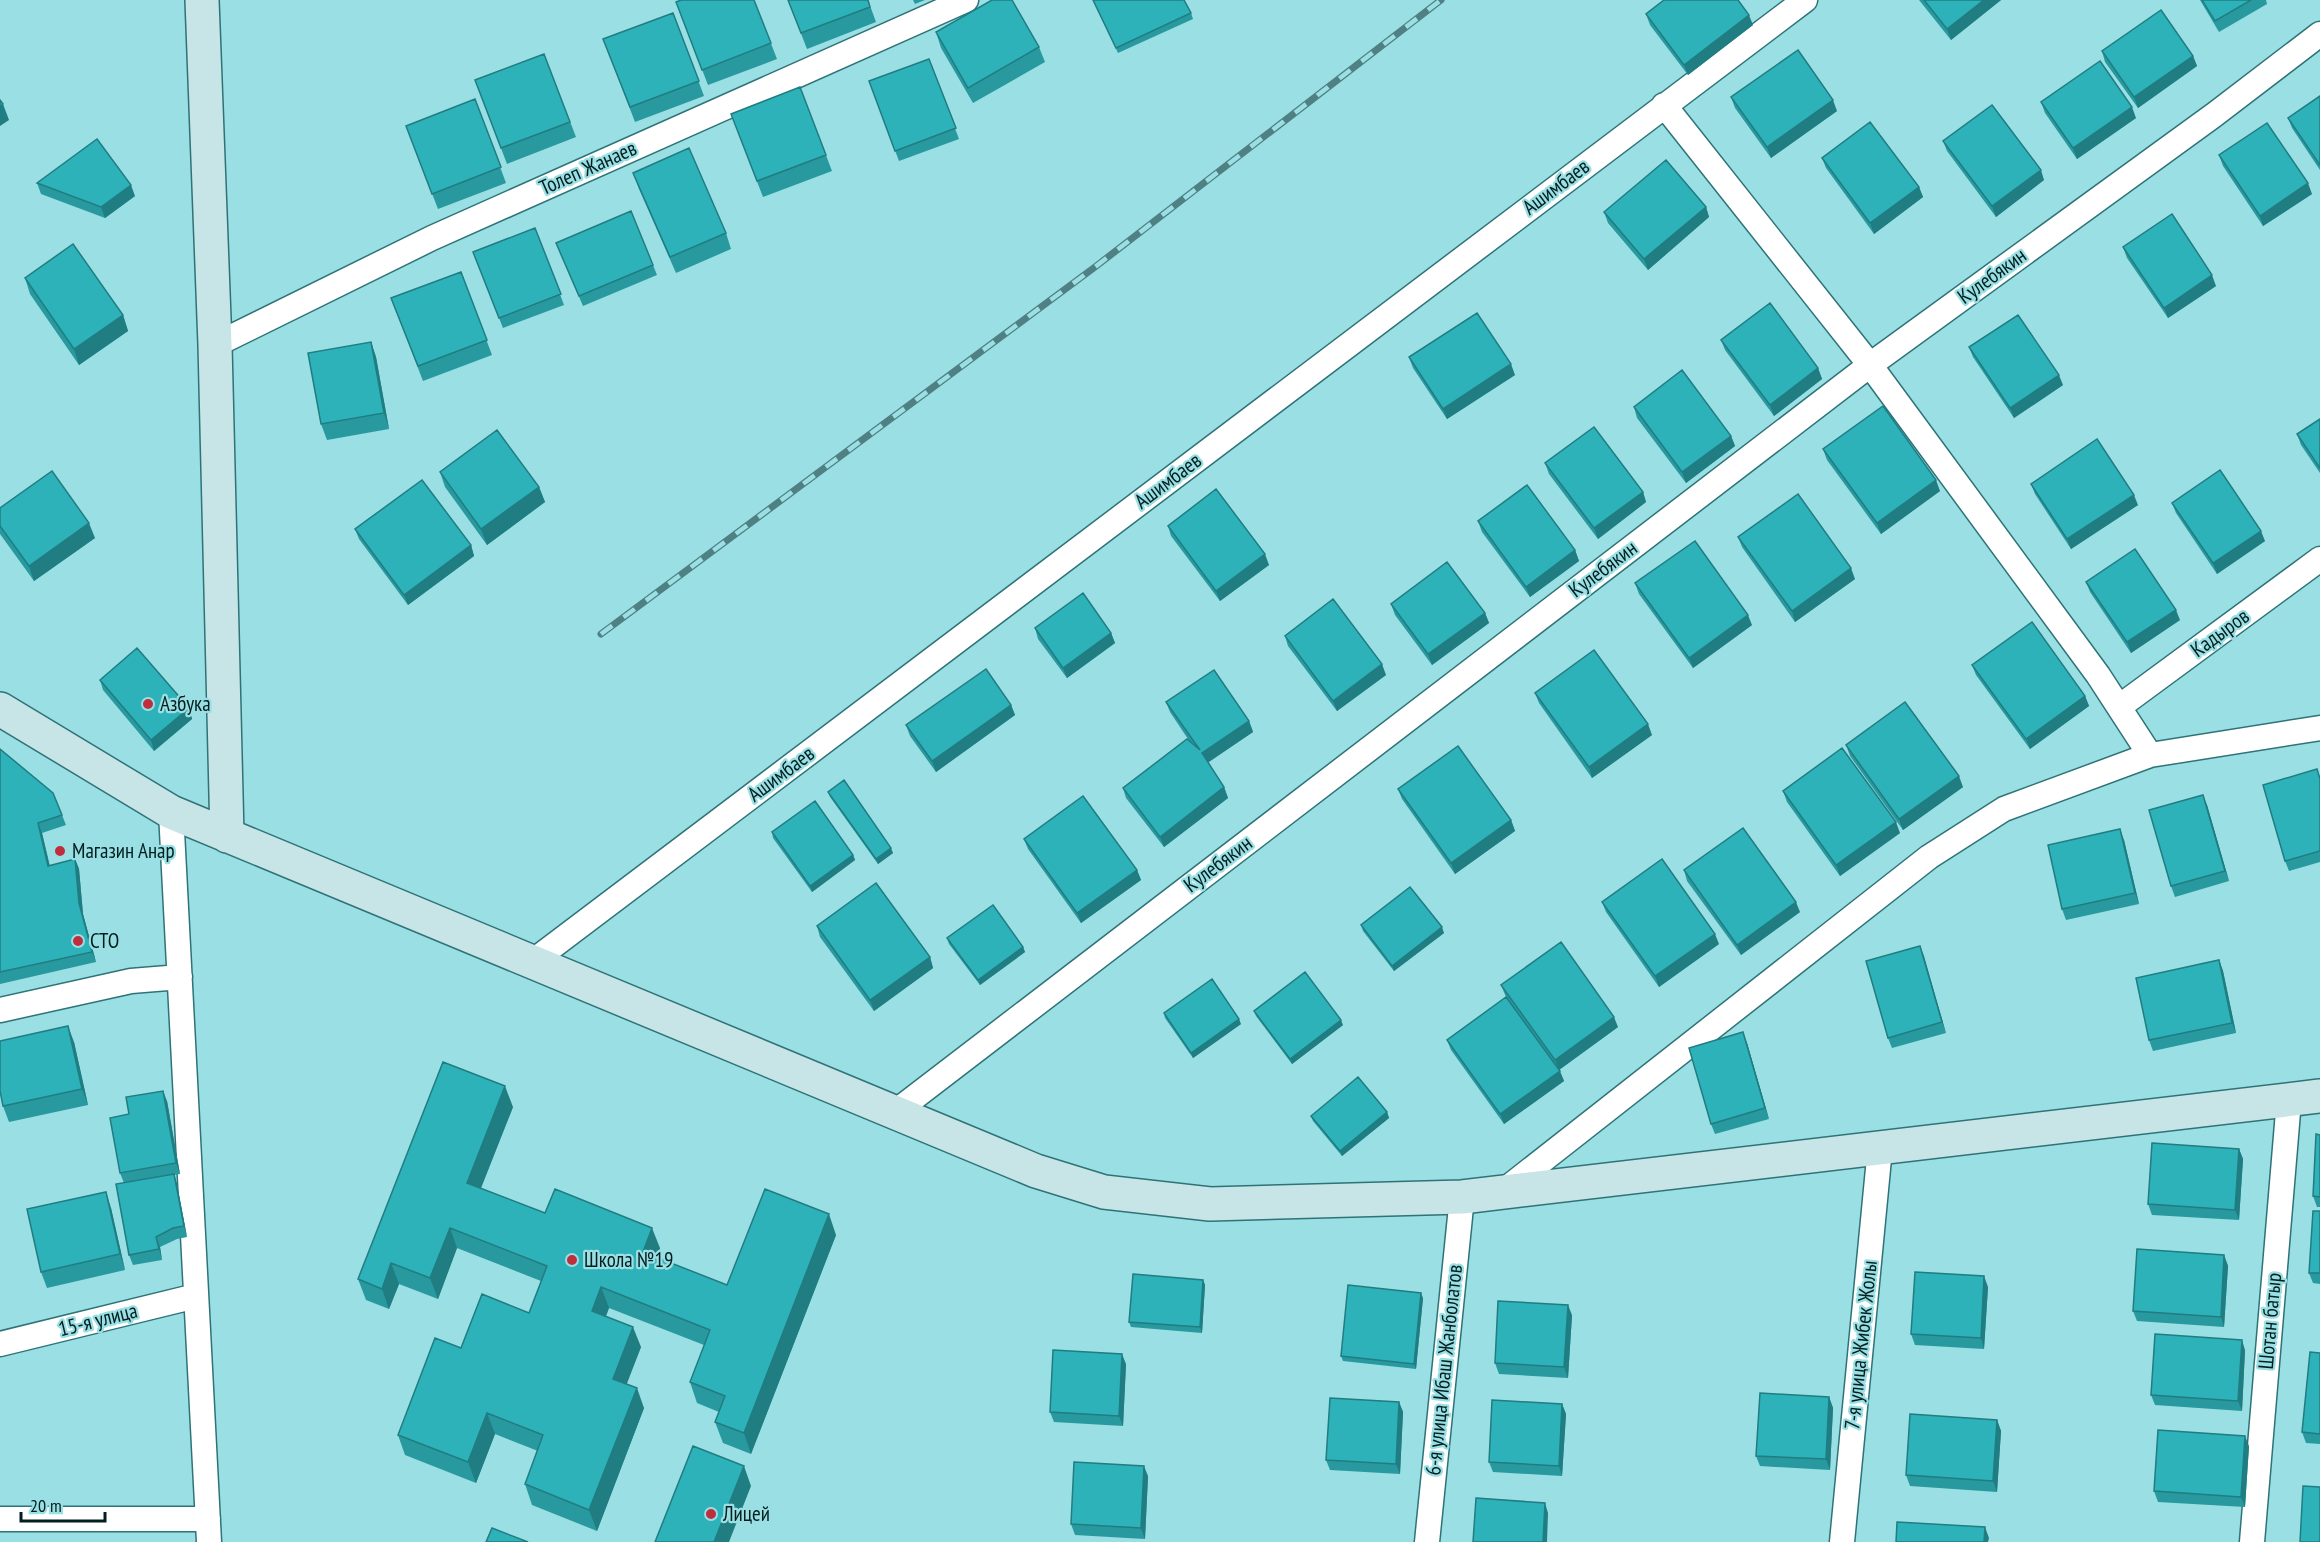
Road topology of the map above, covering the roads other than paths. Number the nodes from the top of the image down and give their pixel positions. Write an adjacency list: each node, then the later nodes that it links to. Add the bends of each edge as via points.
1 (966, 0): 6 (street, Толеп Жанаев, via 432,238)
2 (1805, 0): 5 (street, Ашимбаев)
3 (195, 5): 6 (street)
4 (2320, 34): 7 (street, Кулебякин)
5 (1664, 105): 7 (street); 15 (street, Ашимбаев)
6 (215, 345): 14 (street)
7 (1870, 365): 9 (street, via 2039,592); 19 (street, Кулебякин)
8 (2320, 559): 9 (street, Кадыров)
9 (2119, 707): 12 (street)
10 (0, 710): 13 (street)
11 (2320, 728): 12 (street)
12 (2150, 755): 21 (street, via 2004,809 1929,857)
13 (171, 812): 14 (street); 16 (street)
14 (227, 836): 15 (street)
15 (532, 962): 19 (street)
16 (180, 977): 17 (street, via 131,981); 23 (street)
17 (0, 1010)
18 (2305, 1098): 20 (street); 29 (street, Шотан батыр)
19 (894, 1113): 22 (street, via 1036,1171 1104,1192 1210,1204)
20 (1880, 1148): 21 (street); 28 (street, 7-я улица Жибек Жолы)
21 (1501, 1193): 22 (street)
22 (1462, 1197): 27 (street, 6-я улица Ибаш Жанболатов)
23 (196, 1296): 24 (street, 15-я улица); 26 (street)
24 (0, 1344)
25 (0, 1519): 26 (street)
26 (208, 1530)
27 (1427, 1542)
28 (1842, 1542)
29 (2252, 1542)

